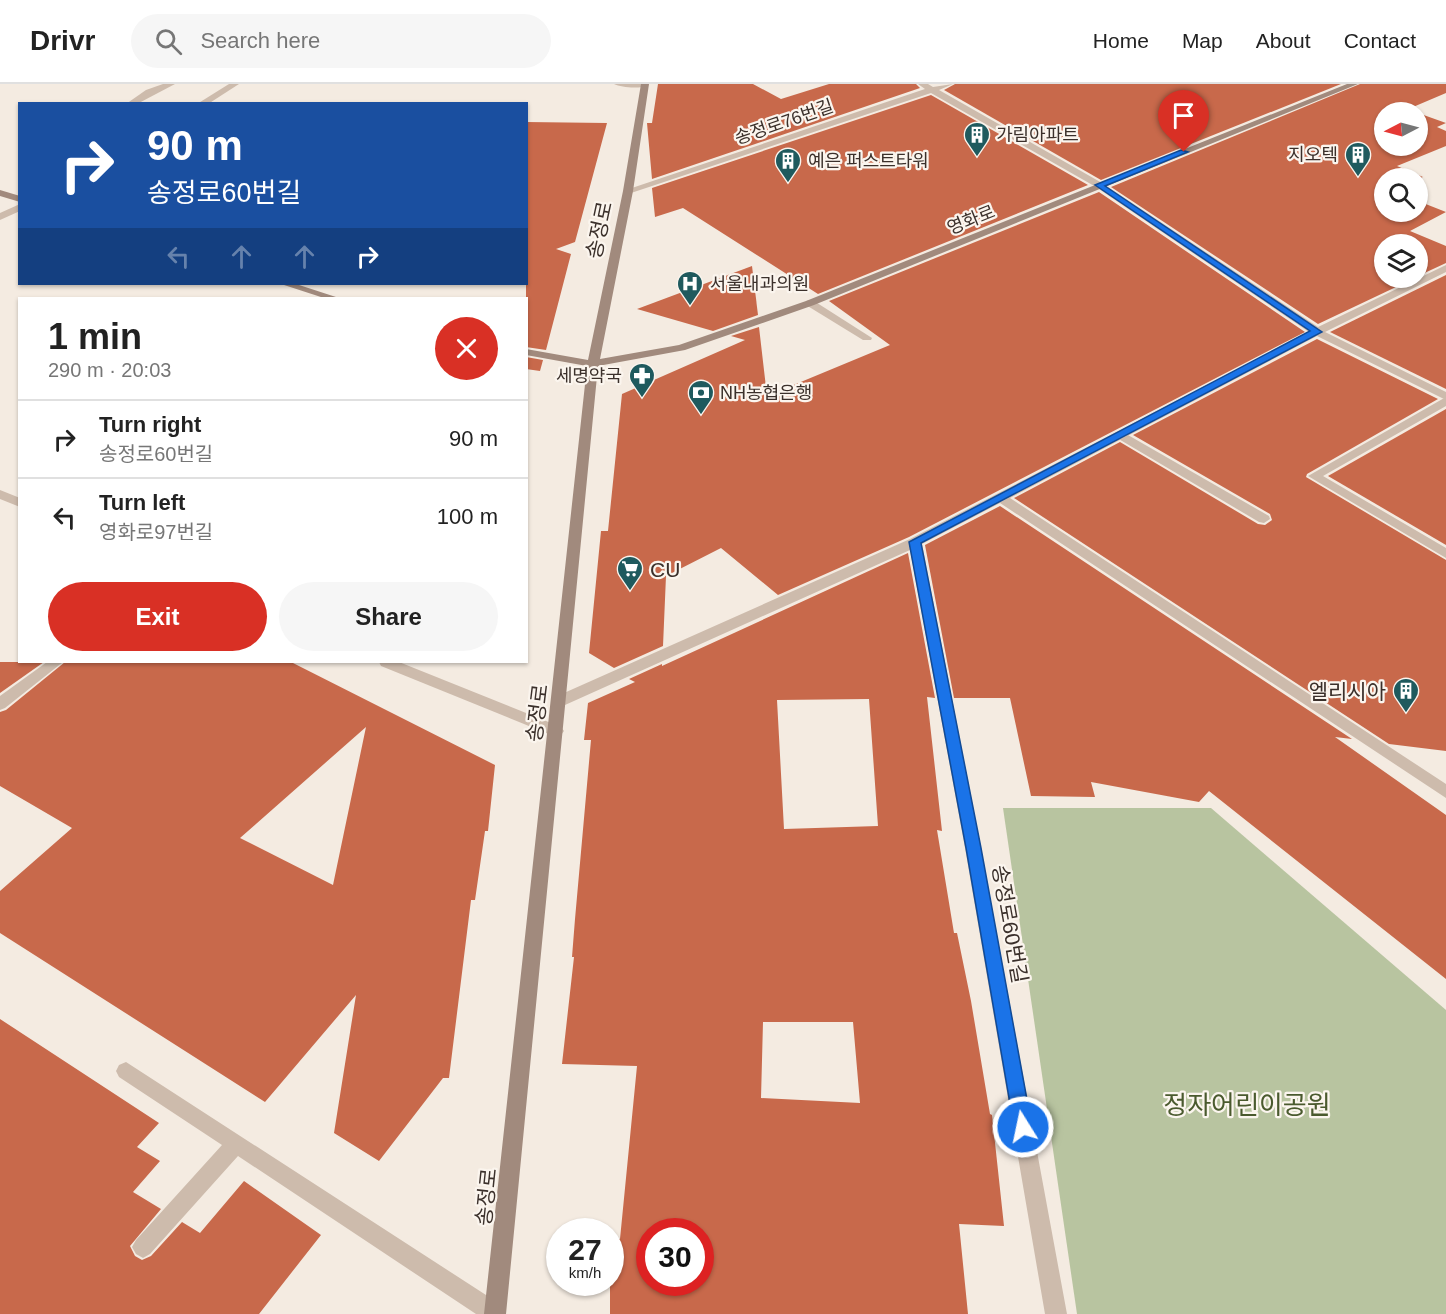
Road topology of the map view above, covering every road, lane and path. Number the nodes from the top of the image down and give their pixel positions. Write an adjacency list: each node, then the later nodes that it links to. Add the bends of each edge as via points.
1 (171, 84): 9 (street)
2 (235, 84): 10 (street)
3 (618, 84): 4 (street, 송정로)
4 (645, 84): 12 (street, 송정로)
5 (922, 84): 8 (street)
6 (949, 84): 8 (street, 송정로76번길)
7 (1354, 84): 11 (street, 영화로)
8 (934, 89): 11 (street); 12 (street, 송정로76번길)
9 (133, 102)
10 (204, 102)
11 (1099, 185): 20 (street, 영화로); 21 (street)
12 (628, 191): 24 (street, 송정로)
13 (0, 193): 14 (street)
14 (18, 199)
15 (18, 208): 16 (street)
16 (0, 217)
17 (1446, 268): 21 (street)
18 (289, 285): 19 (street)
19 (331, 297)
20 (810, 303): 22 (street); 24 (street, 영화로, via 681,348)
21 (1317, 332): 25 (street); 26 (street)
22 (867, 338)
23 (528, 352): 24 (street)
24 (593, 364): 35 (street, 송정로)
25 (1446, 399): 32 (street, via 1314,476)
26 (1121, 435): 28 (street); 30 (street)
27 (0, 494): 29 (street)
28 (1002, 498): 31 (street); 38 (street)
29 (18, 502)
30 (1263, 519)
31 (915, 542): 35 (street); 43 (street, 송정로60번길, via 974,848)
32 (1446, 554)
33 (55, 663): 36 (street)
34 (388, 663): 37 (street)
35 (560, 701): 37 (street, 송정로)
36 (0, 704)
37 (556, 731): 42 (street, 송정로)
38 (1446, 792)
39 (126, 1071): 40 (street)
40 (236, 1144): 41 (street); 42 (street)
41 (143, 1246)
42 (495, 1314)
43 (1056, 1314)

